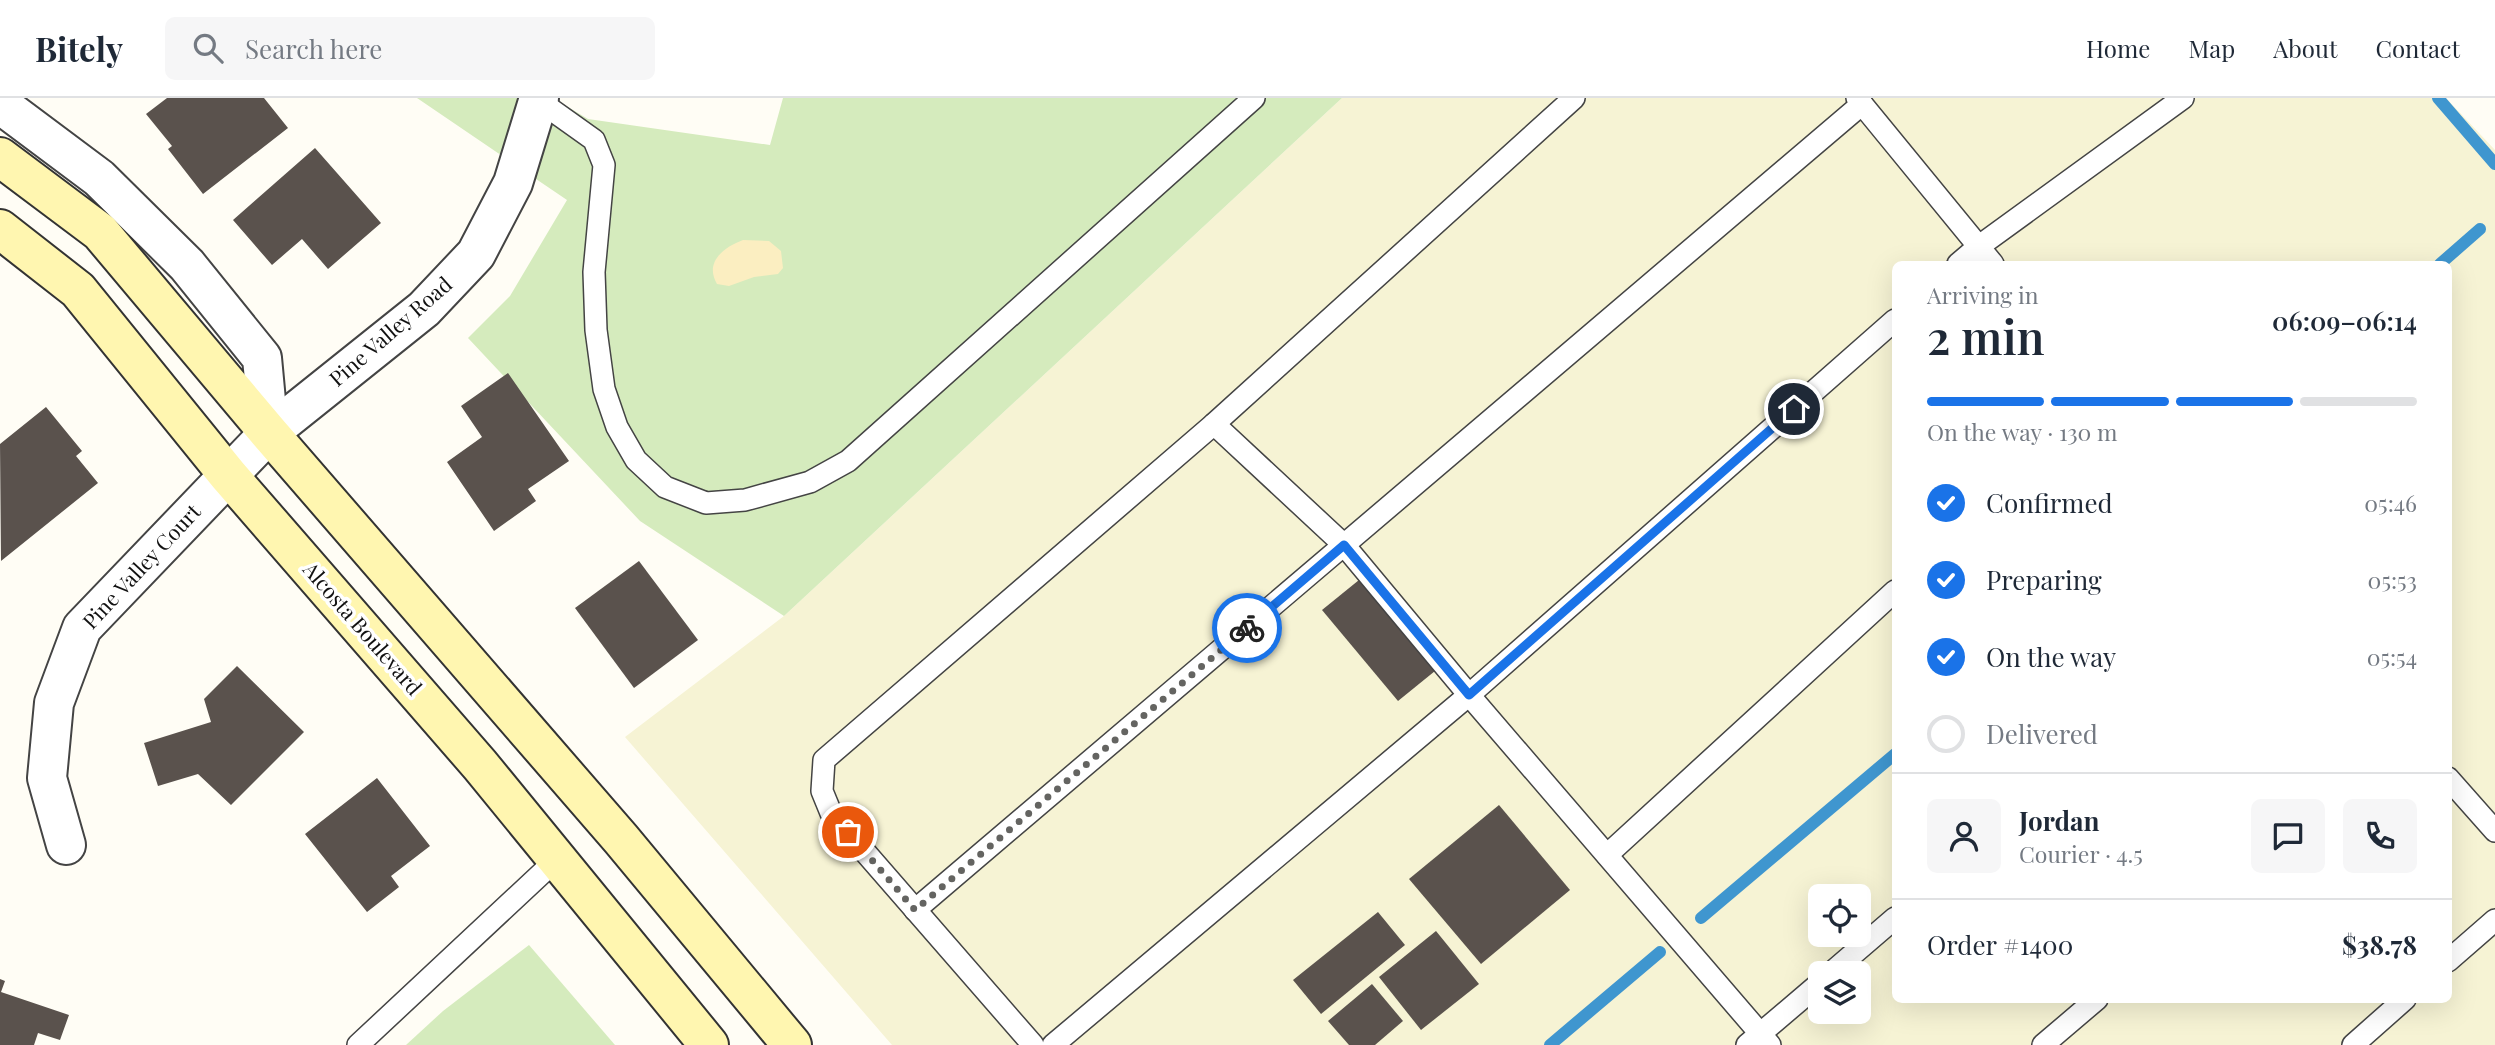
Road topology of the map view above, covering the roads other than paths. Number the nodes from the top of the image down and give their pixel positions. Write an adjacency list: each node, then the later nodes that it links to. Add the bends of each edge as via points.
1 (1254, 98): 4 (lane, via 848,461 810,482 745,500 706,503 664,488 636,460 617,427 604,390 596,330 594,272 604,165 594,141)
2 (1574, 98): 13 (lane)
3 (2182, 98): 9 (lane)
4 (538, 99): 14 (street, Pine Valley Road, via 513,183 476,254 424,309)
5 (1860, 101): 9 (lane); 16 (lane)
6 (0, 104): 14 (street, via 99,178 187,265 262,358)
7 (0, 157): 14 (main road, via 100,232)
8 (0, 229): 15 (main road, Alcosta Boulevard, via 78,290)
9 (1978, 247): 10 (lane); 11 (lane)
10 (1962, 261)
11 (1990, 261)
12 (1892, 323): 18 (lane)
13 (1214, 424): 16 (lane); 24 (lane, via 824,760 822,791 831,813)
14 (269, 433): 15 (street, Pine Valley Court); 35 (main road, via 621,839)
15 (228, 475): 21 (street, Pine Valley Court, via 82,628 54,704 47,778); 23 (main road, Alcosta Boulevard, via 480,765)
16 (1344, 545): 18 (lane); 24 (lane)
17 (1892, 594): 22 (lane)
18 (1469, 695): 22 (lane); 37 (lane)
19 (2452, 783): 20 (lane)
20 (2495, 831)
21 (66, 845)
22 (1607, 855): 32 (lane)
23 (556, 860): 33 (lane); 34 (main road, Alcosta Boulevard)
24 (915, 910): 36 (lane)
25 (2495, 920): 27 (lane)
26 (1892, 921): 28 (lane)
27 (2452, 958)
28 (1846, 961)
29 (1808, 995): 32 (lane)
30 (2092, 1003): 38 (lane)
31 (2400, 1003): 39 (lane)
32 (1760, 1041)
33 (358, 1045)
34 (709, 1045)
35 (792, 1045)
36 (1033, 1045)
37 (1053, 1045)
38 (2043, 1045)
39 (2353, 1045)

